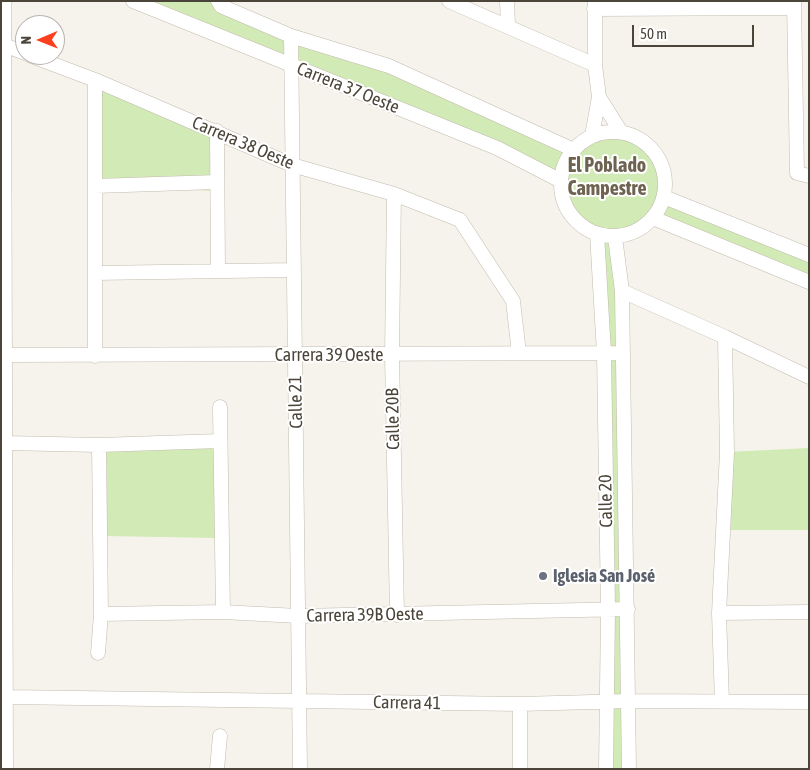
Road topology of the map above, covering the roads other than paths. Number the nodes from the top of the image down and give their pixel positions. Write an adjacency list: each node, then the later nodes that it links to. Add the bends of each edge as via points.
1 (4, 1): 10 (street)
2 (133, 1): 13 (street, Carrera 37 Oeste)
3 (218, 1): 9 (street, Carrera 37 Oeste, via 221,6)
4 (449, 1): 8 (street)
5 (507, 1): 8 (street)
6 (595, 5): 7 (street); 14 (street)
7 (794, 5): 23 (street)
8 (508, 26): 14 (street)
9 (291, 36): 13 (street, Calle 21); 21 (street, Carrera 37 Oeste, via 389,66)
10 (3, 45): 11 (street); 16 (street)
11 (15, 49)
12 (55, 65): 15 (street, Carrera 38 Oeste)
13 (291, 65): 22 (street, Calle 21); 24 (street, Carrera 37 Oeste, via 497,148)
14 (595, 65): 17 (street)
15 (95, 80): 18 (street, Carrera 38 Oeste); 27 (street)
16 (3, 94): 26 (street)
17 (599, 97): 19 (street); 20 (street)
18 (217, 132): 22 (street, Carrera 38 Oeste); 25 (street)
19 (621, 132): 20 (street); 29 (street, via 651,148 661,162 665,179)
20 (592, 136): 21 (street)
21 (574, 150): 24 (street, via 565,164)
22 (292, 165): 28 (street, Carrera 38 Oeste); 35 (street, Calle 21)
23 (803, 175)
24 (561, 181): 31 (street, via 563,198 570,214)
25 (217, 182): 27 (street); 34 (street)
26 (3, 185): 43 (street)
27 (95, 186): 36 (street)
28 (394, 194): 40 (street, Carrera 38 Oeste, via 460,220 513,301); 45 (street, Calle 20B)
29 (664, 197): 30 (street); 33 (street)
30 (653, 218): 32 (street, via 641,229); 37 (street)
31 (597, 234): 32 (street); 41 (street, Calle 20)
32 (615, 236): 38 (street, Calle 20)
33 (809, 255)
34 (218, 270): 35 (street); 36 (street)
35 (294, 270): 44 (street, Calle 21)
36 (95, 273): 46 (street)
37 (809, 282)
38 (622, 291): 39 (street); 42 (street, Calle 20)
39 (725, 336): 47 (street); 59 (street, via 727,452)
40 (519, 353): 41 (street, Carrera 39 Oeste); 45 (street, Carrera 39 Oeste)
41 (604, 353): 42 (street, Carrera 39 Oeste); 55 (street, Calle 20)
42 (623, 353): 54 (street, Calle 20)
43 (5, 355): 46 (street, Carrera 39 Oeste); 49 (street)
44 (295, 355): 45 (street, Carrera 39 Oeste); 46 (street, Carrera 39 Oeste); 61 (street, Calle 21)
45 (392, 355): 60 (street, Calle 20B)
46 (95, 356)
47 (809, 377)
48 (220, 407): 50 (street)
49 (3, 410): 51 (street)
50 (220, 441): 52 (street); 56 (street)
51 (5, 443): 52 (street); 53 (street)
52 (99, 445): 58 (street)
53 (4, 502): 63 (street)
54 (628, 609): 55 (street, Carrera 39B Oeste); 66 (street, Calle 20)
55 (608, 610): 60 (street, Carrera 39B Oeste); 65 (street, Calle 20)
56 (222, 612): 58 (street, Carrera 39B Oeste); 61 (street, Carrera 39B Oeste)
57 (809, 612): 59 (street)
58 (101, 614): 62 (street)
59 (719, 614): 67 (street)
60 (397, 615): 61 (street, Carrera 39B Oeste)
61 (298, 616): 64 (street, Calle 21)
62 (98, 653)
63 (5, 697): 64 (street, Carrera 41); 71 (street)
64 (299, 701): 69 (street, Carrera 41); 74 (street, Calle 21)
65 (607, 701): 66 (street, Carrera 41); 69 (street, Carrera 41); 76 (street, Calle 20)
66 (629, 701): 67 (street, Carrera 41); 77 (street, Calle 20)
67 (722, 702): 68 (street, Carrera 41)
68 (809, 702)
69 (520, 704): 75 (street)
70 (220, 736): 73 (street)
71 (4, 748): 72 (street)
72 (6, 769)
73 (216, 769)
74 (300, 769)
75 (520, 769)
76 (606, 769)
77 (630, 769)

